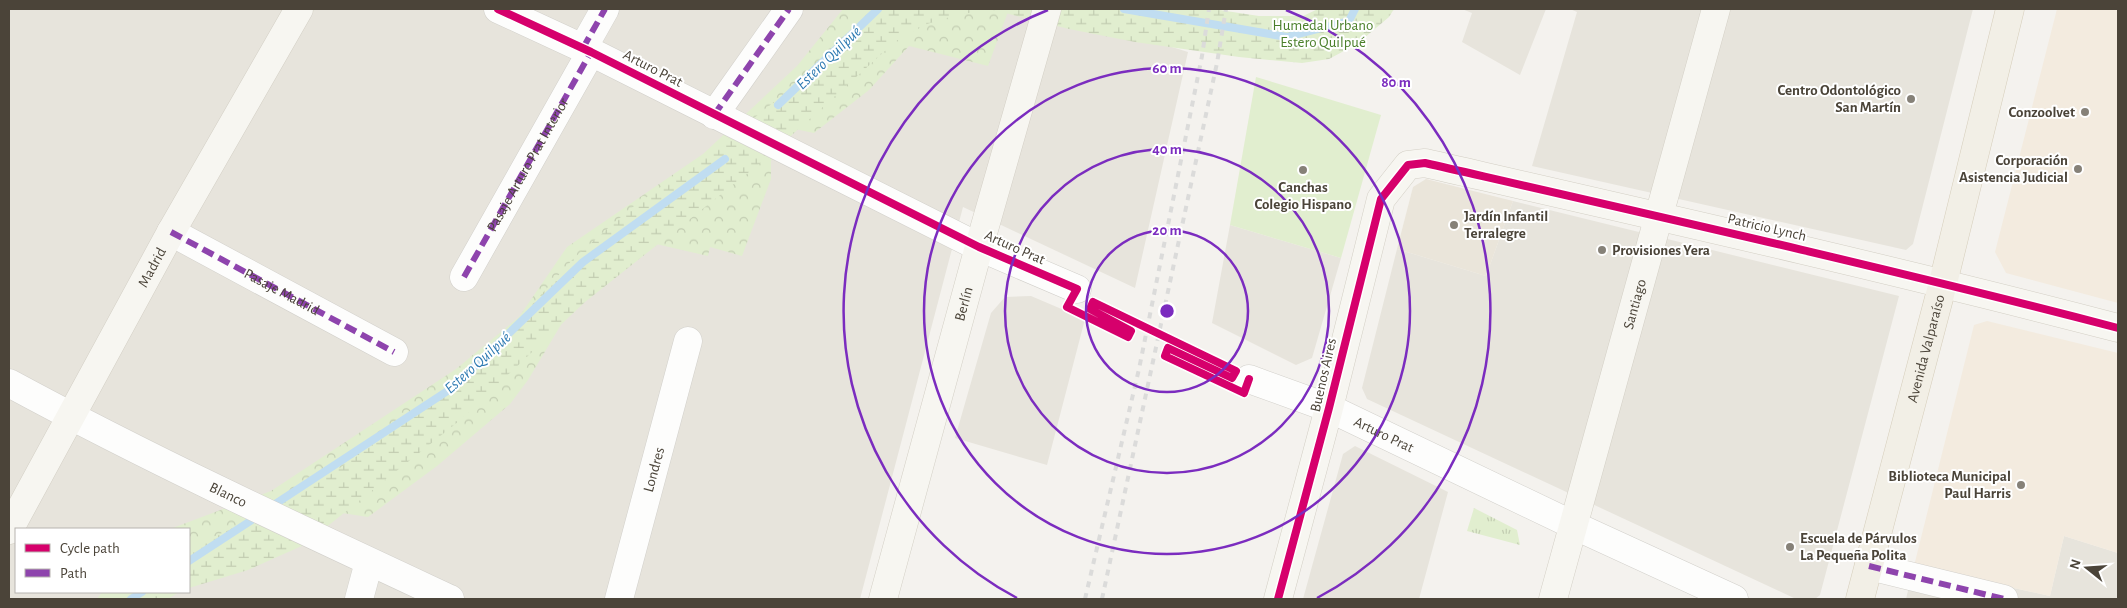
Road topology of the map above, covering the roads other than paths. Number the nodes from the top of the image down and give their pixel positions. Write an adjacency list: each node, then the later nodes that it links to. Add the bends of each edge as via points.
1 (299, 9): 12 (street, Madrid)
2 (498, 9): 8 (street, Arturo Prat)
3 (605, 9): 8 (street, Pasaje Arturo Prat Interior)
4 (789, 9): 9 (street)
5 (1716, 9): 11 (street, Santiago)
6 (2010, 9): 15 (main road, Avenida Valparaíso)
7 (1045, 17): 13 (street, Berlín)
8 (587, 50): 9 (street, Arturo Prat); 14 (street, Pasaje Arturo Prat Interior)
9 (722, 118): 13 (street, Arturo Prat)
10 (1408, 165): 11 (street, Patricio Lynch, via 1425,163); 22 (street, Buenos Aires, via 1381,199)
11 (1660, 216): 15 (street, Patricio Lynch); 24 (street, Santiago)
12 (171, 232): 19 (street, Pasaje Madrid); 23 (street, Madrid)
13 (979, 247): 16 (street, Arturo Prat); 31 (street, Berlín)
14 (464, 277)
15 (1943, 282): 17 (street, Patricio Lynch); 27 (main road, Avenida Valparaíso)
16 (1076, 289)
17 (2118, 328)
18 (688, 341): 30 (street, Londres)
19 (394, 352)
20 (1249, 378): 22 (street, Arturo Prat)
21 (9, 383): 23 (street, Blanco)
22 (1329, 408): 24 (street, Arturo Prat); 32 (street, Buenos Aires)
23 (70, 416): 25 (street, Madrid); 26 (street, Blanco)
24 (1573, 525): 33 (street, Santiago); 34 (street, Arturo Prat)
25 (9, 530)
26 (369, 562): 28 (street); 29 (street, Blanco)
27 (1869, 566): 35 (main road, Avenida Valparaíso); 36 (street)
28 (360, 599)
29 (450, 599)
30 (619, 599)
31 (883, 599)
32 (1278, 599)
33 (1553, 599)
34 (1734, 599)
35 (1860, 599)
36 (2004, 599)

